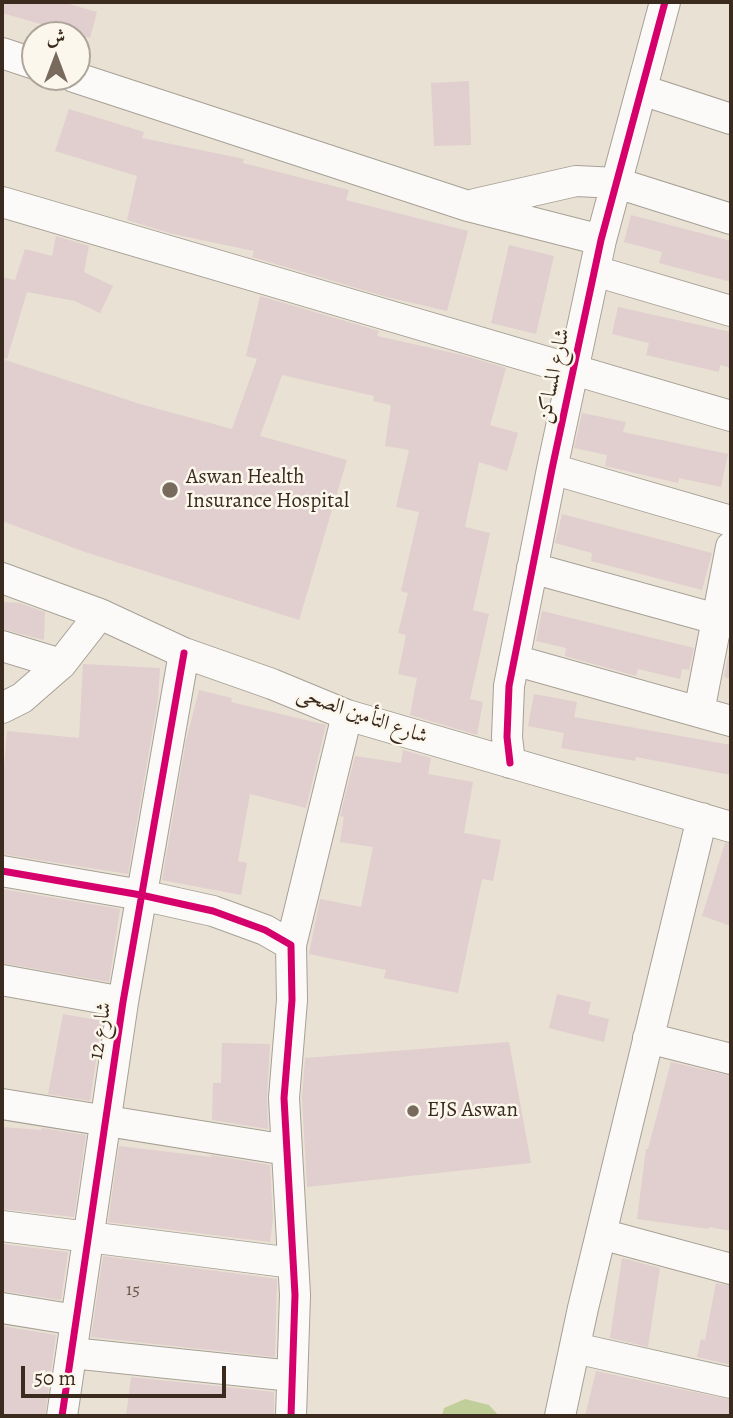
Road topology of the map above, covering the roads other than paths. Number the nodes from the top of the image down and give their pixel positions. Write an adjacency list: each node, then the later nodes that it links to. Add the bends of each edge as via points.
1 (665, 2): 5 (street, شارع المساكن)
2 (2, 53): 3 (street)
3 (21, 59)
4 (91, 83): 9 (street)
5 (642, 90): 6 (street); 7 (street, شارع المساكن)
6 (731, 119)
7 (617, 183): 9 (street, via 576,181); 10 (street); 11 (street, شارع المساكن)
8 (2, 202): 14 (street)
9 (467, 206): 11 (street)
10 (731, 219)
11 (601, 240): 12 (street, شارع المساكن)
12 (595, 271): 13 (street); 14 (street, شارع المساكن)
13 (731, 311)
14 (573, 369): 15 (street); 16 (street, شارع المساكن)
15 (731, 416)
16 (552, 469): 17 (street); 19 (street, شارع المساكن)
17 (731, 521)
18 (731, 547): 22 (street)
19 (532, 568): 22 (street); 25 (street, شارع المساكن)
20 (2, 578): 21 (street, شارع التأمين الصحى)
21 (100, 614): 24 (street, شارع التأمين الصحى); 26 (street)
22 (724, 622): 28 (street)
23 (2, 646): 26 (street)
24 (184, 653): 29 (street, شارع التأمين الصحى); 35 (street, شارع 12)
25 (514, 660): 28 (street); 31 (street, شارع المساكن, via 507,711)
26 (61, 664): 27 (street, via 22,698)
27 (2, 708)
28 (699, 712): 30 (street)
29 (347, 715): 31 (street, شارع التأمين الصحى); 36 (street)
30 (731, 721)
31 (509, 763): 32 (street, شارع التأمين الصحى)
32 (702, 818): 33 (street, شارع التأمين الصحى); 39 (street)
33 (731, 827)
34 (2, 871): 35 (street)
35 (141, 895): 36 (street, via 214,911); 38 (street, شارع 12)
36 (291, 944): 43 (street, via 292,1000 284,1098)
37 (2, 980): 38 (street)
38 (123, 1002): 42 (street, شارع 12)
39 (648, 1038): 40 (street); 45 (street)
40 (731, 1059)
41 (2, 1104): 42 (street)
42 (105, 1122): 43 (street); 46 (street, شارع 12)
43 (287, 1150): 47 (street)
44 (2, 1226): 46 (street)
45 (601, 1234): 48 (street); 51 (street)
46 (88, 1238): 47 (street); 50 (street, شارع 12)
47 (293, 1263): 53 (street)
48 (731, 1269)
49 (2, 1308): 50 (street)
50 (76, 1320): 52 (street, شارع 12)
51 (575, 1348): 54 (street); 57 (street)
52 (72, 1353): 53 (street); 55 (street, شارع 12)
53 (292, 1376): 56 (street)
54 (731, 1383)
55 (62, 1416)
56 (291, 1416)
57 (560, 1416)

